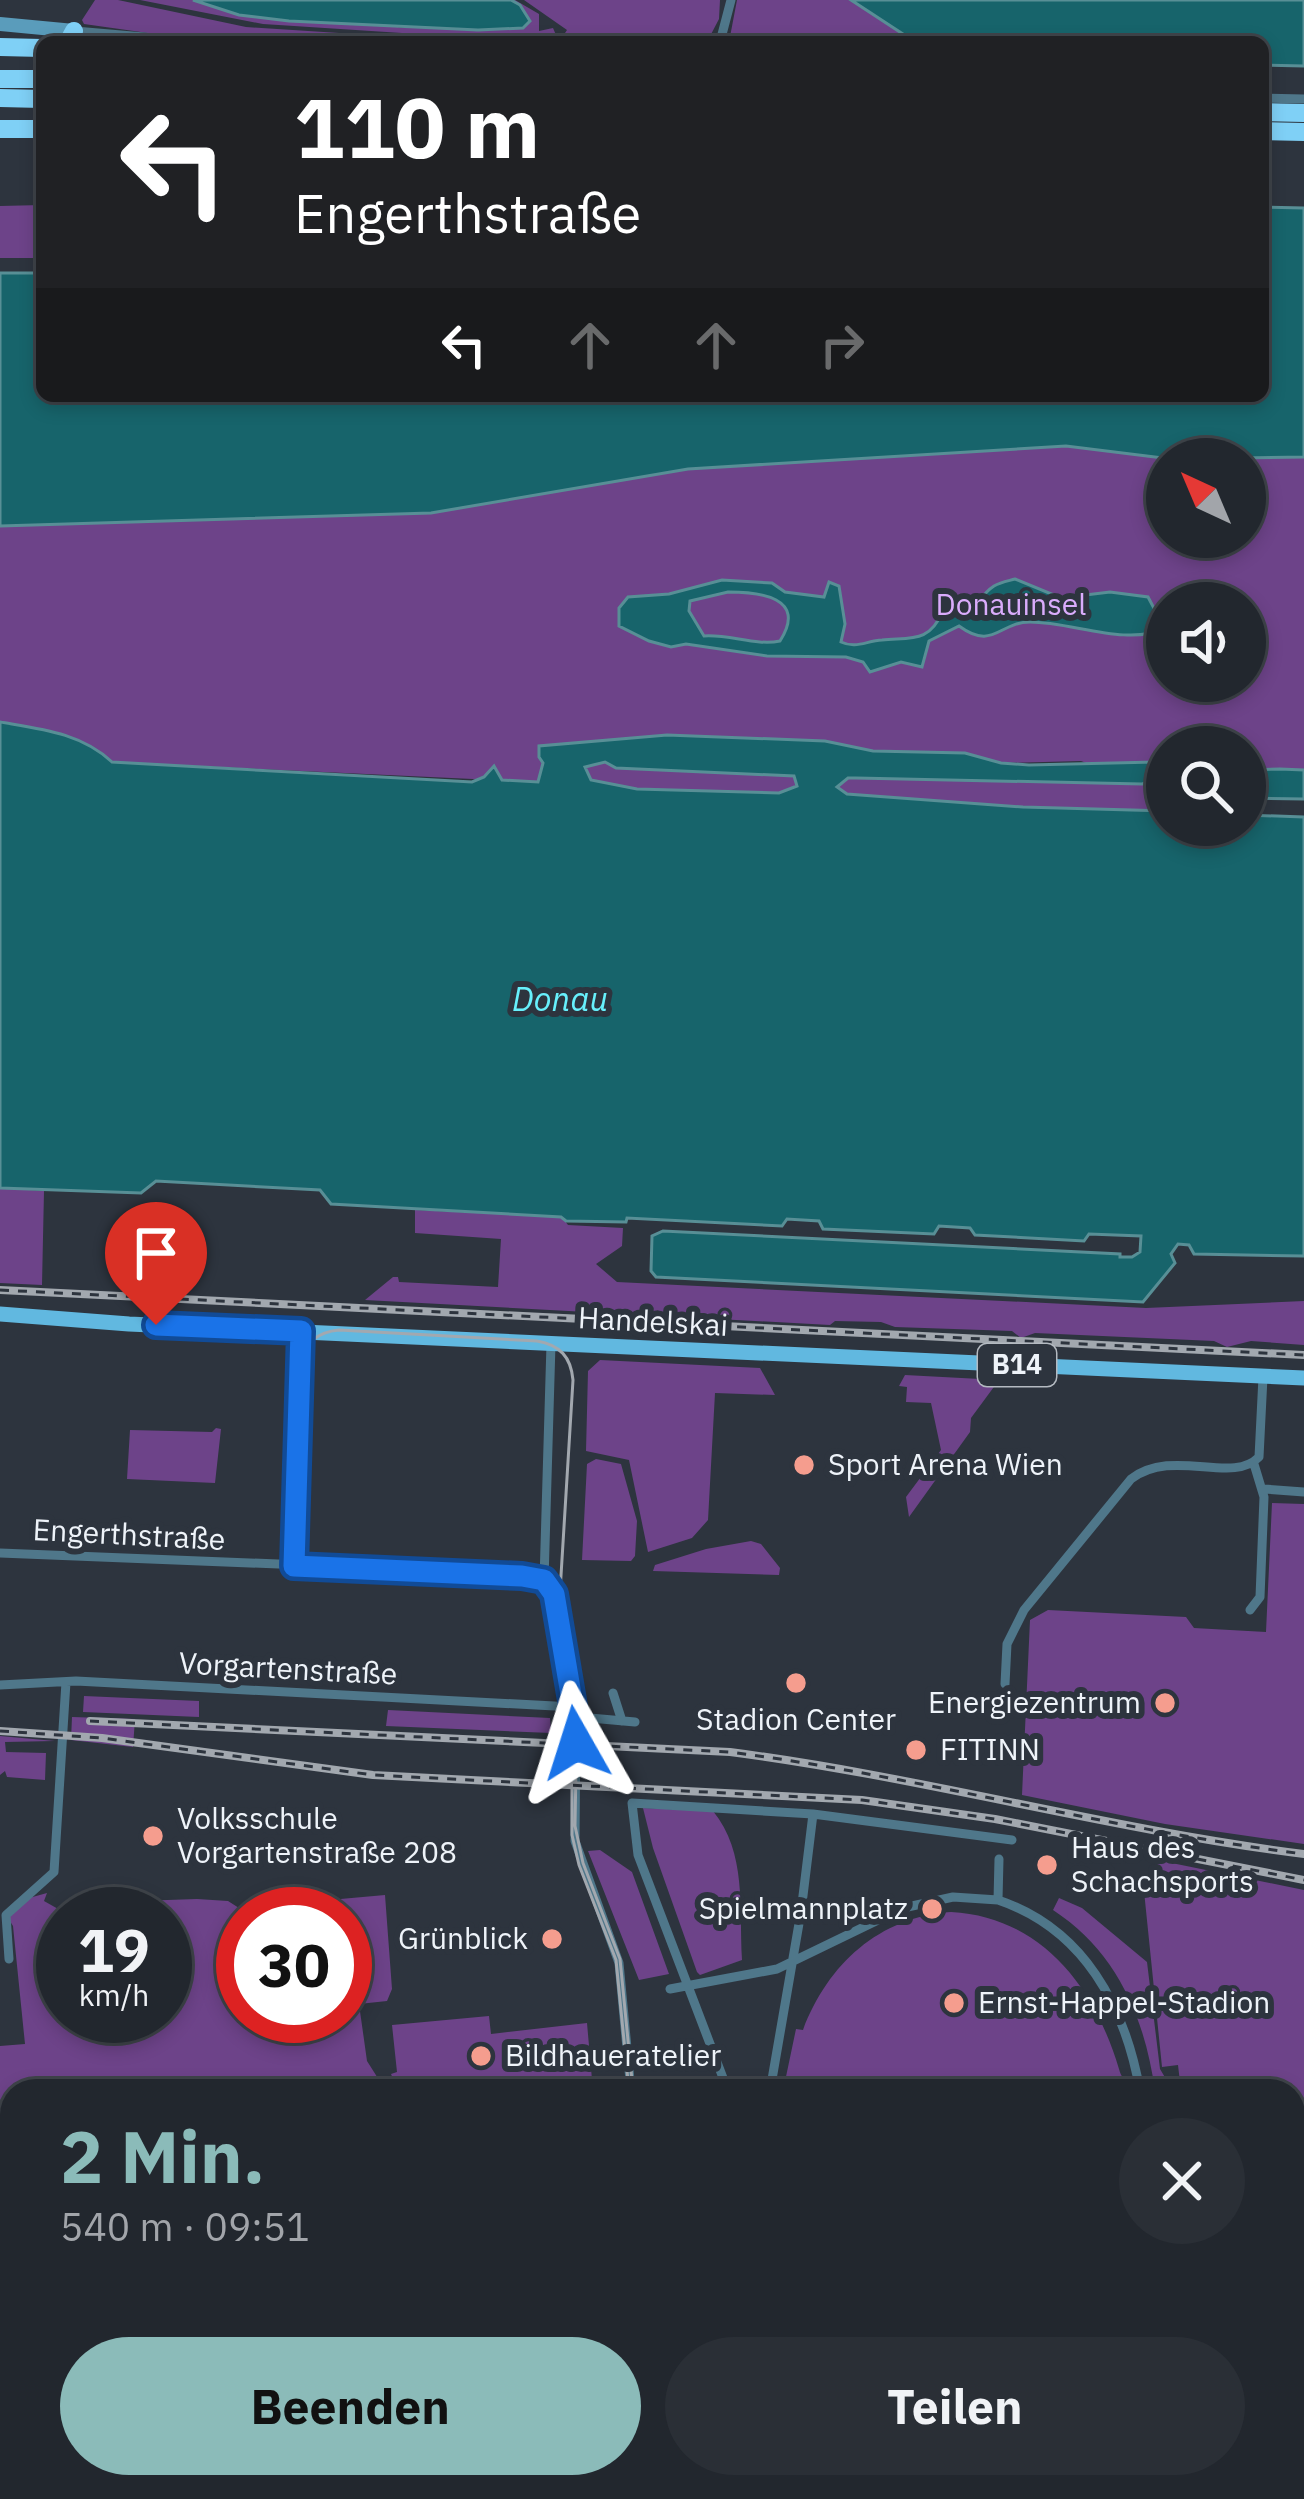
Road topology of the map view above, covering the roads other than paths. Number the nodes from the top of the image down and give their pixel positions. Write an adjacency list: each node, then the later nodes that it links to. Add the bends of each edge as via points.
1 (731, 0): 4 (street)
2 (0, 24): 3 (street)
3 (62, 36)
4 (722, 36)
5 (0, 47): 6 (highway)
6 (36, 48)
7 (0, 60): 8 (highway)
8 (36, 60)
9 (0, 79): 10 (highway)
10 (36, 79)
11 (0, 98): 13 (highway)
12 (1269, 98): 14 (street)
13 (36, 99)
14 (1304, 99)
15 (1269, 112): 16 (highway)
16 (1304, 113)
17 (0, 117): 18 (highway)
18 (36, 118)
19 (0, 129): 20 (highway)
20 (36, 130)
21 (1269, 131): 22 (highway)
22 (1304, 132)
23 (0, 1314): 24 (main road, Handelskai / B14)
24 (301, 1331): 25 (main road, Handelskai / B14); 32 (street)
25 (551, 1344): 26 (main road, Handelskai / B14); 33 (street)
26 (1263, 1377): 27 (main road, Handelskai / B14); 28 (street)
27 (1304, 1378)
28 (1254, 1464): 29 (street); 36 (street, via 1164,1464 1131,1479 1025,1608 1007,1644)
29 (1264, 1489): 30 (street); 34 (street, via 1260,1597)
30 (1304, 1492)
31 (0, 1553): 32 (street, Engerthstraße)
32 (294, 1566): 33 (street, Engerthstraße)
33 (544, 1580): 39 (street, via 554,1594)
34 (1250, 1610)
35 (66, 1682): 37 (street, Vorgartenstraße); 39 (street, Vorgartenstraße); 47 (street, via 54,1872 6,1915)
36 (1004, 1684)
37 (0, 1685)
38 (613, 1693): 41 (street)
39 (573, 1707): 51 (street, via 574,1841 619,1963)
40 (590, 1718): 41 (street)
41 (622, 1721): 42 (street)
42 (635, 1722)
43 (813, 1814): 44 (street); 48 (street); 49 (street, via 632,1803 638,1855)
44 (1012, 1840)
45 (999, 1859): 46 (street)
46 (998, 1900): 48 (street, via 953,1897 903,1908); 54 (street, via 1042,1919 1095,1973 1132,2044)
47 (8, 1959)
48 (792, 1963): 49 (street); 53 (street)
49 (687, 1985): 50 (street); 52 (street)
50 (670, 1989)
51 (630, 2079)
52 (723, 2079)
53 (772, 2079)
54 (1138, 2079)

